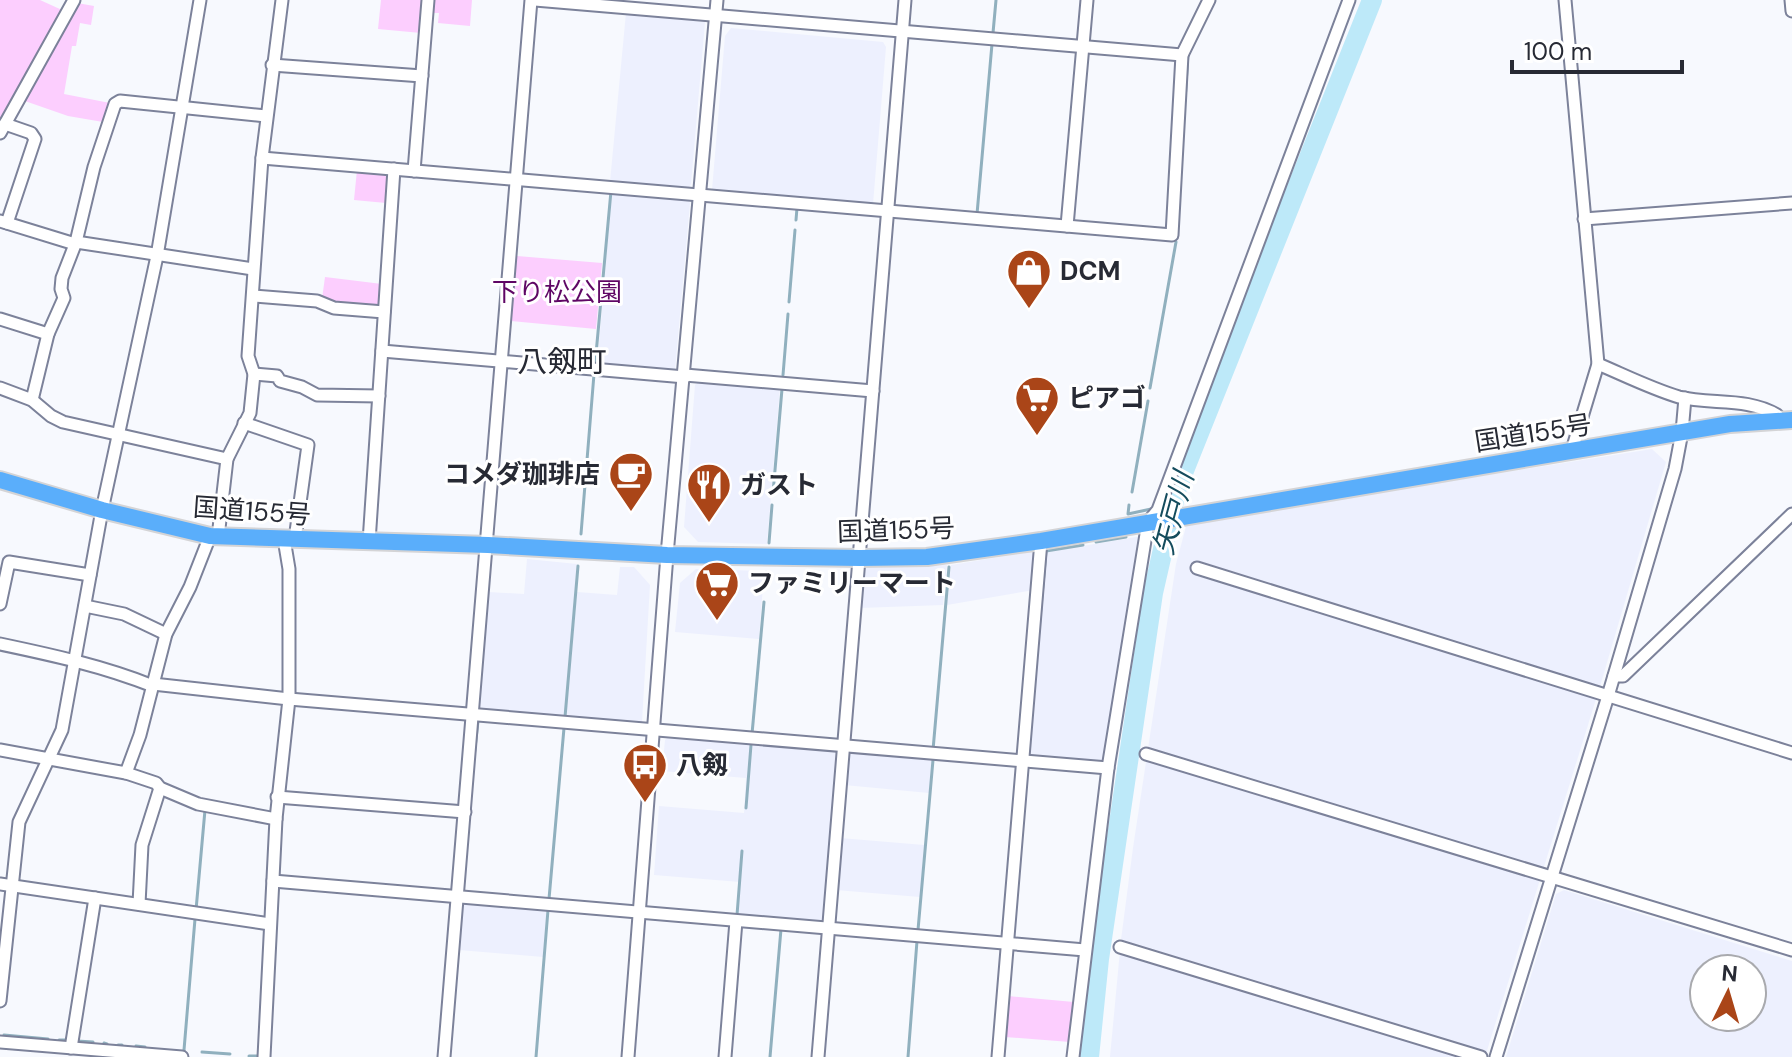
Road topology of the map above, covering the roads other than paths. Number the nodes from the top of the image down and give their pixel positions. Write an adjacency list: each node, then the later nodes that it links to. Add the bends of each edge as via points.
1 (74, 0): 22 (street)
2 (200, 0): 20 (street)
3 (282, 0): 18 (street)
4 (428, 0): 19 (street)
5 (533, 0): 14 (street); 26 (street)
6 (717, 0): 14 (street)
7 (905, 0): 15 (street)
8 (1087, 0): 16 (street)
9 (1209, 0): 17 (street)
10 (1349, 0): 59 (street)
11 (1565, 0): 30 (street)
12 (1791, 0): 13 (street)
13 (1792, 11)
14 (715, 15): 15 (street); 27 (street)
15 (902, 31): 16 (street); 29 (street)
16 (1083, 46): 17 (street); 32 (street)
17 (1182, 55): 32 (street, via 1172,235)
18 (272, 65): 19 (street); 21 (street)
19 (422, 76): 25 (street)
20 (183, 108): 21 (street); 33 (street, via 115,104); 34 (street)
21 (266, 116): 23 (street)
22 (2, 128): 31 (street, via 31,133 35,139)
23 (262, 158): 24 (street); 35 (street)
24 (394, 169): 25 (street); 37 (street)
25 (414, 171): 26 (street)
26 (517, 179): 27 (street); 41 (street)
27 (701, 194): 29 (street); 44 (street)
28 (1792, 203): 30 (street)
29 (887, 210): 32 (street); 46 (street)
30 (1584, 219): 42 (street)
31 (4, 222): 33 (street)
32 (1067, 226)
33 (75, 243): 34 (street); 39 (street, via 62,278 64,298)
34 (157, 256): 35 (street); 53 (street)
35 (253, 269): 36 (street)
36 (253, 296): 37 (street); 43 (street, via 248,356)
37 (384, 312): 40 (street)
38 (0, 319): 39 (street)
39 (48, 334): 49 (street)
40 (382, 351): 41 (street); 47 (street)
41 (503, 362): 44 (street); 64 (street)
42 (1598, 364): 48 (street); 54 (street)
43 (254, 374): 47 (street, via 277,376 317,395); 51 (street)
44 (685, 376): 46 (street); 65 (street)
45 (0, 388): 49 (street)
46 (873, 391): 66 (street)
47 (379, 396): 63 (street)
48 (1685, 398): 50 (street, via 1743,404); 52 (street)
49 (32, 400): 53 (street, via 63,422)
50 (1785, 420): 52 (highway, 国道155号)
51 (244, 423): 55 (street); 61 (street, via 308,445)
52 (1682, 432): 54 (highway, 国道155号); 74 (street)
53 (119, 436): 55 (street); 57 (street)
54 (1572, 450): 59 (highway, 国道155号)
55 (227, 459): 60 (street)
56 (0, 480): 57 (highway, 国道155号)
57 (102, 510): 60 (highway, 国道155号); 68 (street)
58 (1792, 514): 74 (street, via 1623,676)
59 (1151, 521): 62 (highway, 国道155号); 86 (street)
60 (214, 536): 61 (highway, 国道155号); 71 (street)
61 (290, 539): 63 (highway, 国道155号); 77 (street)
62 (1041, 541): 66 (highway, 国道155号, via 927,557); 85 (street)
63 (369, 542): 64 (highway, 国道155号)
64 (488, 545): 65 (highway, 国道155号); 78 (street)
65 (667, 555): 66 (highway, 国道155号); 79 (street)
66 (860, 558): 80 (street)
67 (1197, 568): 76 (street)
68 (90, 575): 69 (street, via 9,562); 70 (street)
69 (0, 604)
70 (85, 606): 71 (street, via 124,614); 73 (street)
71 (166, 634): 75 (street)
72 (0, 644): 73 (street)
73 (75, 660): 75 (street); 84 (street, via 62,730)
74 (1614, 676): 76 (street)
75 (153, 685): 77 (street); 87 (street)
76 (1608, 696): 82 (street); 92 (street)
77 (289, 699): 78 (street); 89 (street)
78 (473, 715): 79 (street); 90 (street)
79 (654, 731): 80 (street); 98 (street)
80 (844, 747): 85 (street); 101 (street)
81 (0, 750): 84 (street)
82 (1792, 753)
83 (1146, 754): 92 (street)
84 (49, 761): 87 (street); 94 (street, via 19,822)
85 (1023, 761): 86 (street); 102 (street)
86 (1108, 768): 104 (street)
87 (126, 773): 88 (street)
88 (160, 788): 91 (street, via 198,804); 97 (street, via 142,845)
89 (277, 797): 90 (street); 91 (street)
90 (465, 812): 95 (street)
91 (276, 819): 93 (street)
92 (1553, 875): 105 (street); 119 (street)
93 (273, 881): 95 (street); 100 (street)
94 (5, 884): 96 (street); 106 (street)
95 (458, 897): 98 (street); 112 (street)
96 (95, 898): 97 (street); 108 (street)
97 (139, 904): 100 (street)
98 (640, 912): 99 (street); 113 (street)
99 (736, 921): 101 (street); 114 (street)
100 (270, 924): 111 (street)
101 (829, 929): 102 (street); 115 (street)
102 (1007, 944): 104 (street); 116 (street)
103 (1120, 947): 118 (street)
104 (1085, 950): 117 (street)
105 (1792, 950)
106 (0, 1001)
107 (0, 1042): 108 (street)
108 (71, 1048): 109 (street)
109 (141, 1055): 110 (street)
110 (182, 1057)
111 (264, 1057)
112 (444, 1057)
113 (628, 1057)
114 (725, 1057)
115 (818, 1057)
116 (998, 1057)
117 (1073, 1057)
118 (1481, 1057)
119 (1496, 1057)

